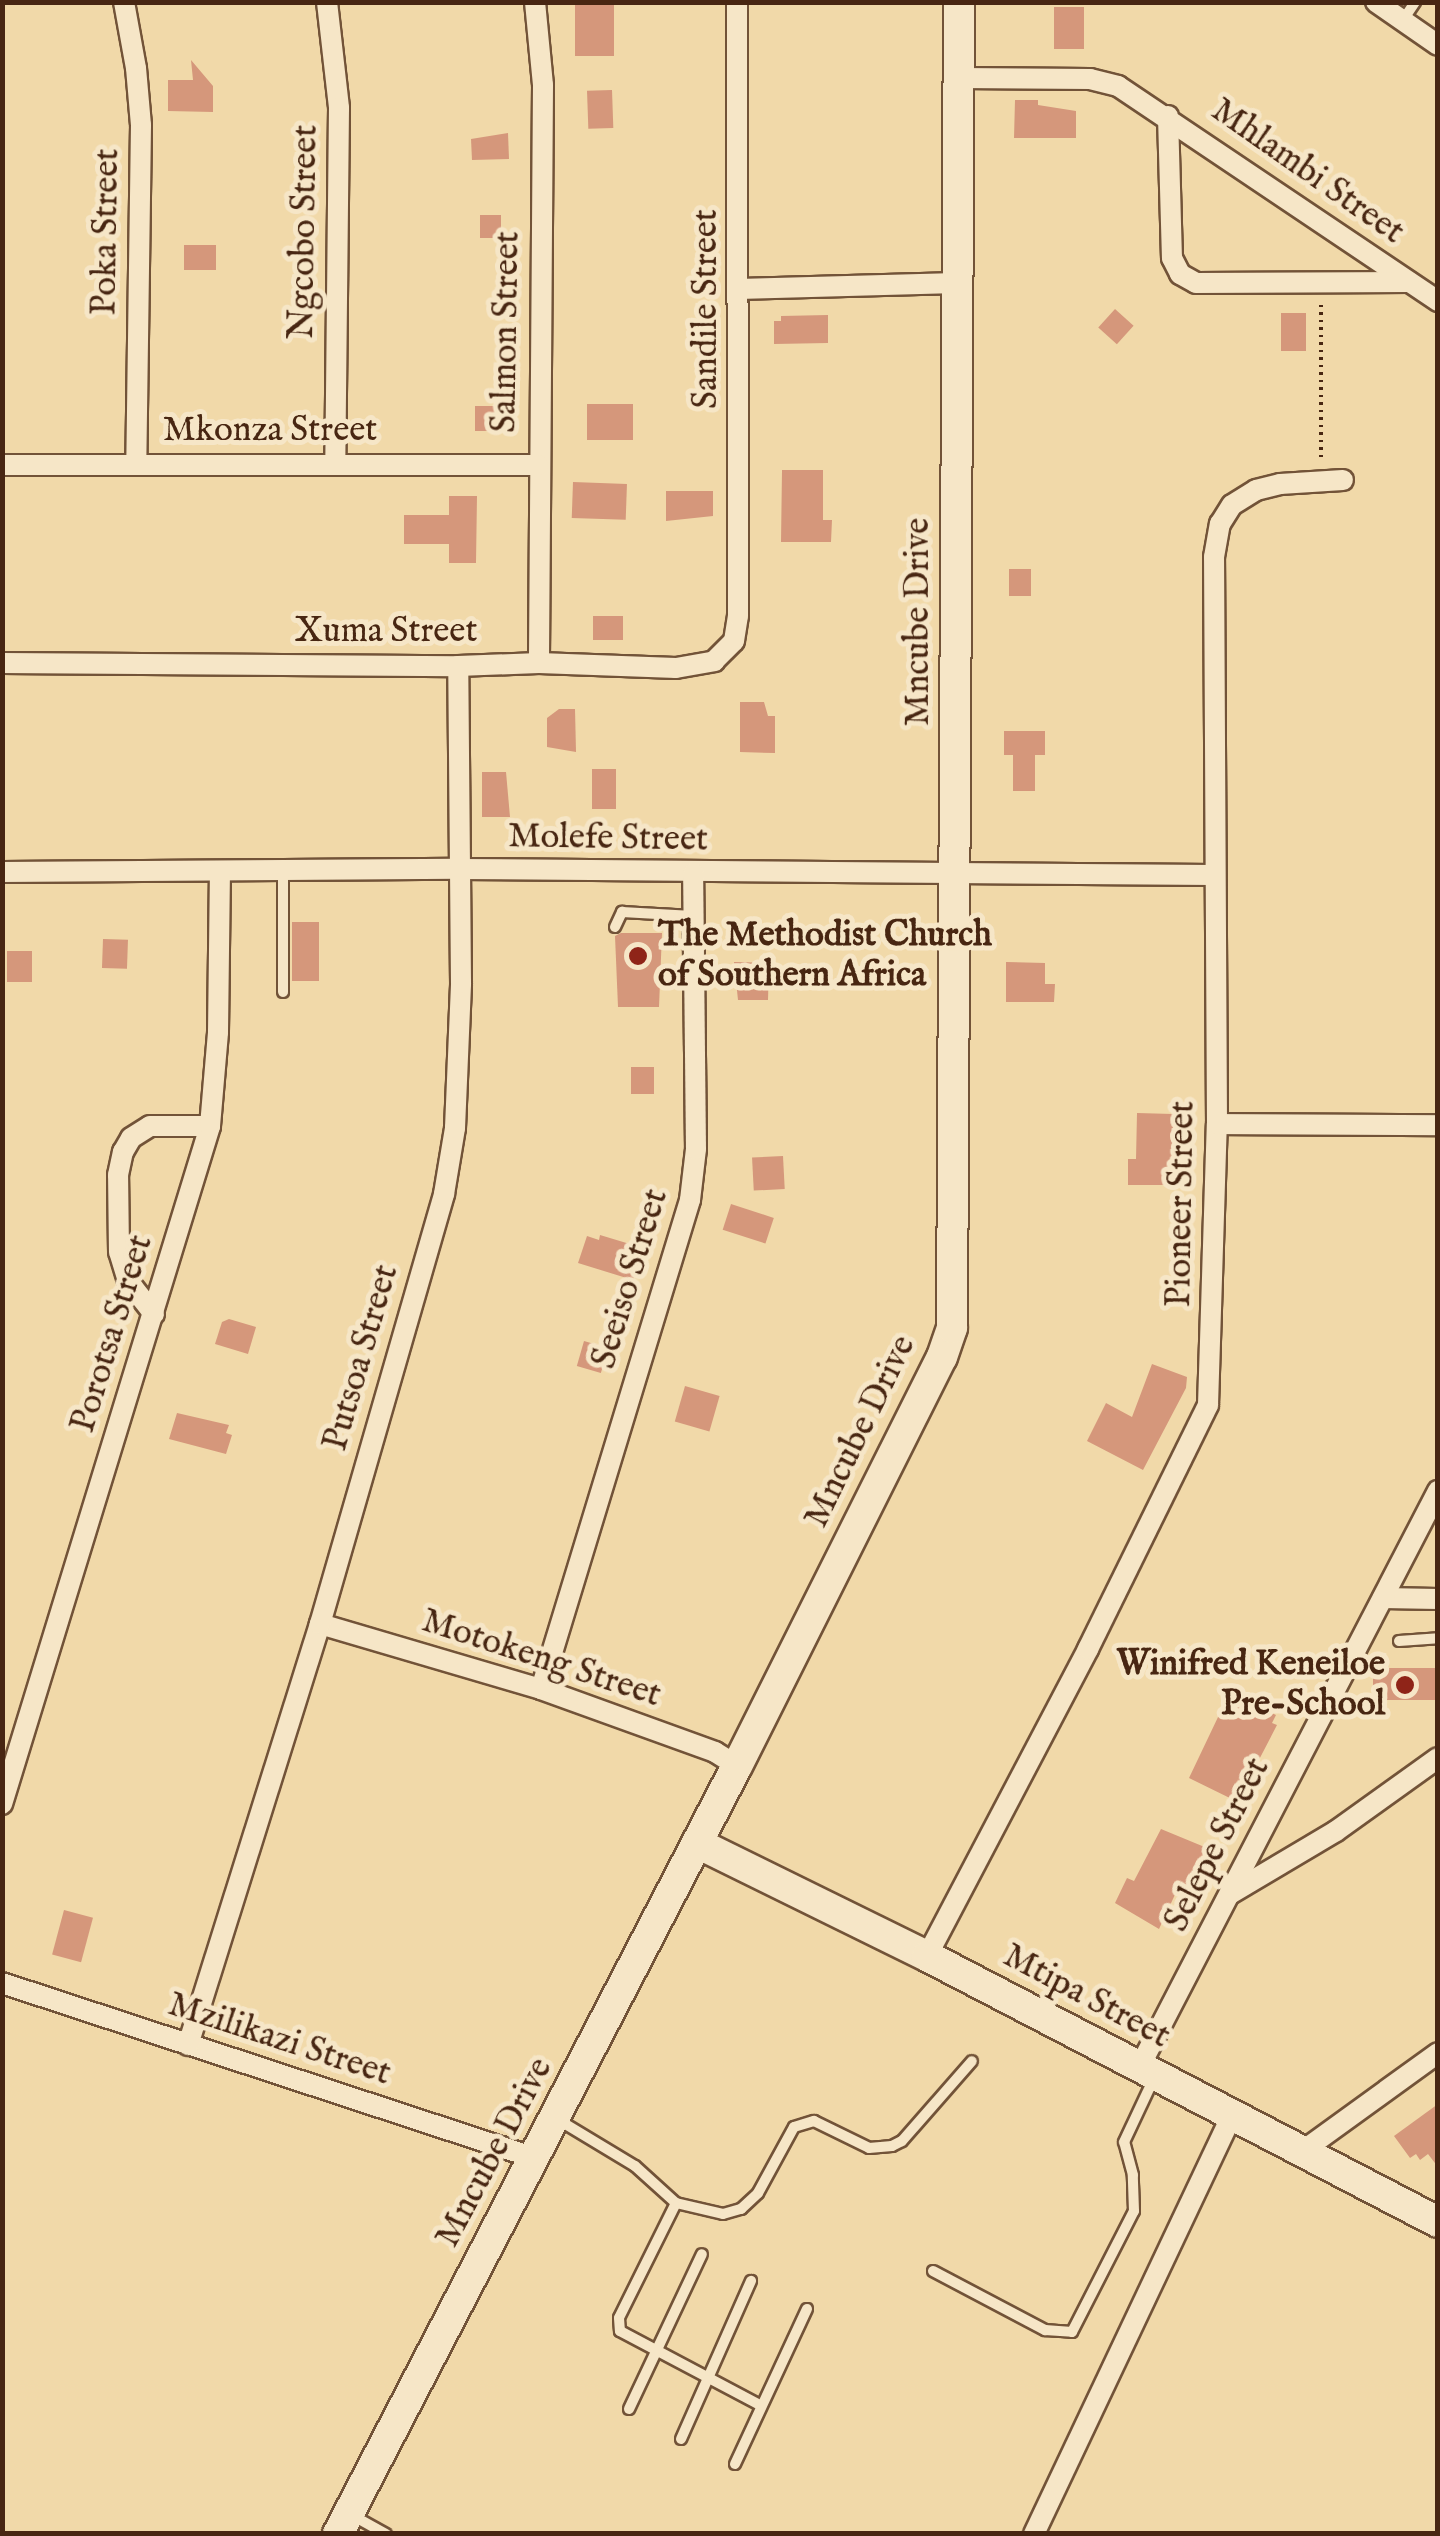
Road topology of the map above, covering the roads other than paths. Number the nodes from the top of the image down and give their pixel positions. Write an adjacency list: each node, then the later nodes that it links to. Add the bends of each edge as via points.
1 (124, 2): 16 (street, Poka Street, via 140,125)
2 (327, 2): 17 (street, Ngcobo Street, via 339,108)
3 (535, 2): 19 (street, Salmon Street, via 543,85)
4 (737, 2): 14 (street, Sandile Street)
5 (958, 2): 10 (street, Mncube Drive)
6 (1376, 2): 8 (street)
7 (1416, 2): 8 (lane)
8 (1402, 20): 9 (street)
9 (1438, 45)
10 (958, 78): 11 (street, Mhlambi Street, via 1090,79 1118,86); 13 (street, Mncube Drive)
11 (1168, 116): 12 (street, Mhlambi Street); 12 (street, Mhlambi Street, via 1172,258 1180,274 1196,283)
12 (1409, 282): 15 (street, Mhlambi Street)
13 (956, 283): 14 (street); 31 (street, Mncube Drive)
14 (740, 289): 21 (street, Sandile Street)
15 (1438, 301)
16 (136, 464): 17 (street, Mkonza Street); 18 (street, Mkonza Street)
17 (335, 464): 19 (street, Mkonza Street)
18 (2, 465)
19 (538, 465): 23 (street, Salmon Street)
20 (1343, 480): 30 (street, Pioneer Street, via 1256,490 1232,505 1220,524 1214,557)
21 (738, 616): 23 (street, Xuma Street, via 734,641 705,664)
22 (2, 663): 24 (street, Xuma Street)
23 (539, 663): 24 (street, Xuma Street)
24 (458, 666): 25 (street, Putsoa Street)
25 (458, 869): 28 (street, Molefe Street); 29 (street, Molefe Street); 42 (street, Putsoa Street, via 457,1092 444,1194)
26 (2, 872): 27 (street, Molefe Street)
27 (220, 872): 28 (street, Molefe Street); 37 (street, Porotsa Street)
28 (283, 872): 34 (lane)
29 (693, 874): 31 (street, Molefe Street); 32 (street, Seeiso Street)
30 (1213, 875): 31 (street, Molefe Street); 35 (street, Pioneer Street)
31 (954, 876): 47 (street, Mncube Drive, via 952,1328)
32 (694, 916): 33 (lane, via 622,912); 45 (street, Seeiso Street, via 696,1148 690,1200)
33 (615, 927)
34 (283, 992)
35 (1217, 1124): 36 (street); 51 (street, Pioneer Street, via 1208,1406)
36 (1438, 1125)
37 (210, 1126): 38 (street, Porotsa Street); 38 (street, via 150,1126 122,1152 119,1252 128,1281)
38 (154, 1314): 48 (street, Porotsa Street)
39 (1438, 1491): 40 (street, Selepe Street)
40 (1384, 1598): 41 (street); 50 (street, Selepe Street)
41 (1438, 1599)
42 (320, 1624): 45 (street, Motokeng Street); 53 (street, Putsoa Street)
43 (1438, 1638): 44 (lane)
44 (1399, 1642)
45 (541, 1690): 47 (street, Motokeng Street, via 715,1752)
46 (1438, 1758): 50 (street, via 1336,1831)
47 (737, 1766): 49 (street, Mncube Drive)
48 (2, 1804)
49 (697, 1843): 51 (street, Mtipa Street); 58 (street, Mncube Drive)
50 (1230, 1894): 56 (street, Selepe Street)
51 (927, 1956): 56 (street, Mtipa Street)
52 (2, 1984): 53 (street, Mzilikazi Street)
53 (188, 2045): 60 (street, Mzilikazi Street)
54 (1438, 2053): 59 (street)
55 (972, 2061): 61 (lane, via 902,2141 868,2148 826,2125 803,2122 790,2132 758,2194 741,2209 723,2214)
56 (1147, 2072): 57 (street, Mtipa Street); 64 (lane, via 1124,2142 1134,2174 1134,2211 1072,2332 1045,2330)
57 (1232, 2115): 59 (street, Mtipa Street); 75 (street)
58 (556, 2118): 60 (street, Mncube Drive); 61 (lane, via 635,2166)
59 (1304, 2150): 62 (street, Mtipa Street)
60 (535, 2158): 73 (street, Mncube Drive)
61 (676, 2202): 67 (lane, via 618,2322 620,2331)
62 (1438, 2222)
63 (702, 2254): 67 (lane)
64 (933, 2271)
65 (751, 2281): 68 (lane)
66 (807, 2309): 69 (lane)
67 (656, 2351): 68 (lane); 70 (lane)
68 (708, 2378): 69 (lane); 71 (lane)
69 (760, 2405): 72 (lane)
70 (629, 2410)
71 (681, 2439)
72 (735, 2464)
73 (344, 2523): 74 (lane)
74 (386, 2534)
75 (1034, 2534)

